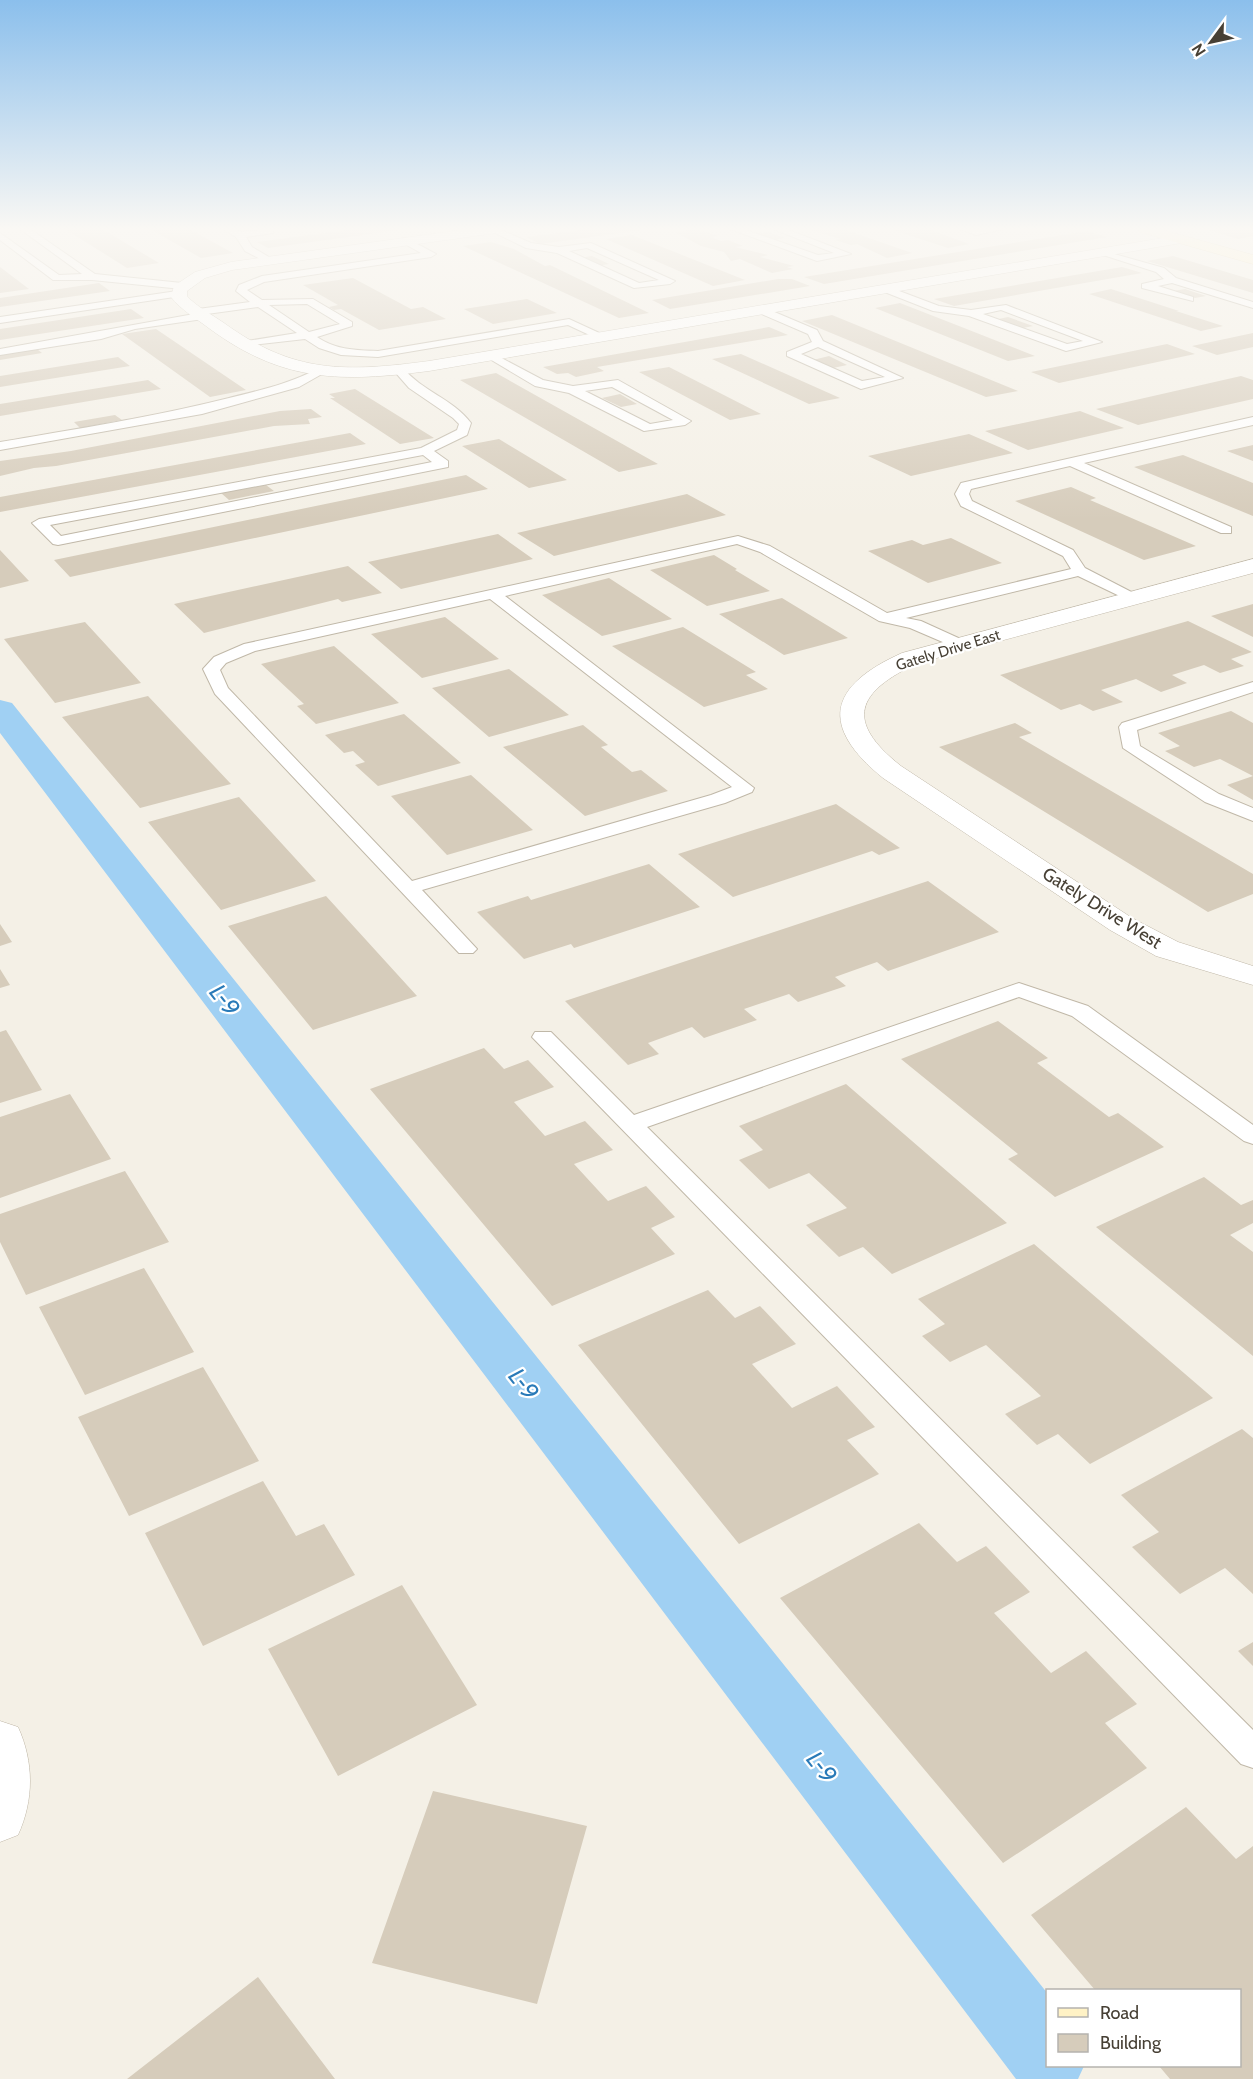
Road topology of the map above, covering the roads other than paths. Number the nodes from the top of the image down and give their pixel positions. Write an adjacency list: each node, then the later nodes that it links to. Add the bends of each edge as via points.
1 (134, 326): 11 (lane)
2 (219, 326): 15 (street)
3 (291, 326): 12 (lane)
4 (344, 326): 12 (lane)
5 (545, 326): 12 (lane, via 361,354 332,350)
6 (578, 326): 13 (lane)
7 (667, 326): 13 (street)
8 (799, 326): 14 (lane, via 813,332)
9 (1006, 326): 10 (lane, via 1066,348 1096,342)
10 (1053, 326)
11 (101, 336): 16 (lane); 18 (lane, via 90,349)
12 (306, 336): 15 (lane)
13 (602, 337): 17 (street)
14 (818, 343): 14 (lane, via 792,354 861,385 897,378)
15 (247, 345): 19 (street, via 281,362)
16 (0, 352)
17 (492, 356): 20 (street); 21 (lane, via 539,383)
18 (0, 363)
19 (323, 370): 20 (street); 23 (lane, via 291,388)
20 (399, 370): 26 (lane, via 406,381 458,414 465,423 463,432 449,442)
21 (573, 390): 21 (lane, via 648,428 685,421 614,383)
22 (172, 401): 23 (lane)
23 (224, 402): 25 (lane, via 202,410)
24 (1253, 421): 27 (lane)
25 (0, 446)
26 (425, 451): 26 (lane, via 308,473 39,523 58,540 443,464)
27 (1068, 461): 28 (lane); 30 (lane, via 977,481 966,486 962,494 966,503 1068,553)
28 (1226, 530)
29 (1253, 566): 32 (street, Gately Drive East)
30 (1080, 571): 32 (lane); 33 (lane)
31 (492, 593): 33 (lane, via 738,540 765,549); 38 (lane, via 250,647 220,660 212,669 221,690); 38 (lane, via 745,788)
32 (1135, 598): 34 (street, Gately Drive East)
33 (885, 618): 34 (lane, via 915,624)
34 (959, 644): 37 (street, Gately Drive East, via 910,658 870,680 855,699 854,731 869,753 892,772)
35 (1253, 687): 36 (lane, via 1128,727 1132,748 1212,798)
36 (1253, 815)
37 (991, 837): 40 (street, Gately Drive West, via 1121,924 1167,949)
38 (408, 888): 39 (lane)
39 (466, 949)
40 (1253, 976)
41 (543, 1037): 42 (lane)
42 (630, 1125): 43 (lane, via 1019,990 1080,1011); 45 (lane)
43 (1253, 1136)
44 (0, 1743): 46 (street, via 6,1782)
45 (1253, 1753)
46 (0, 1818)

